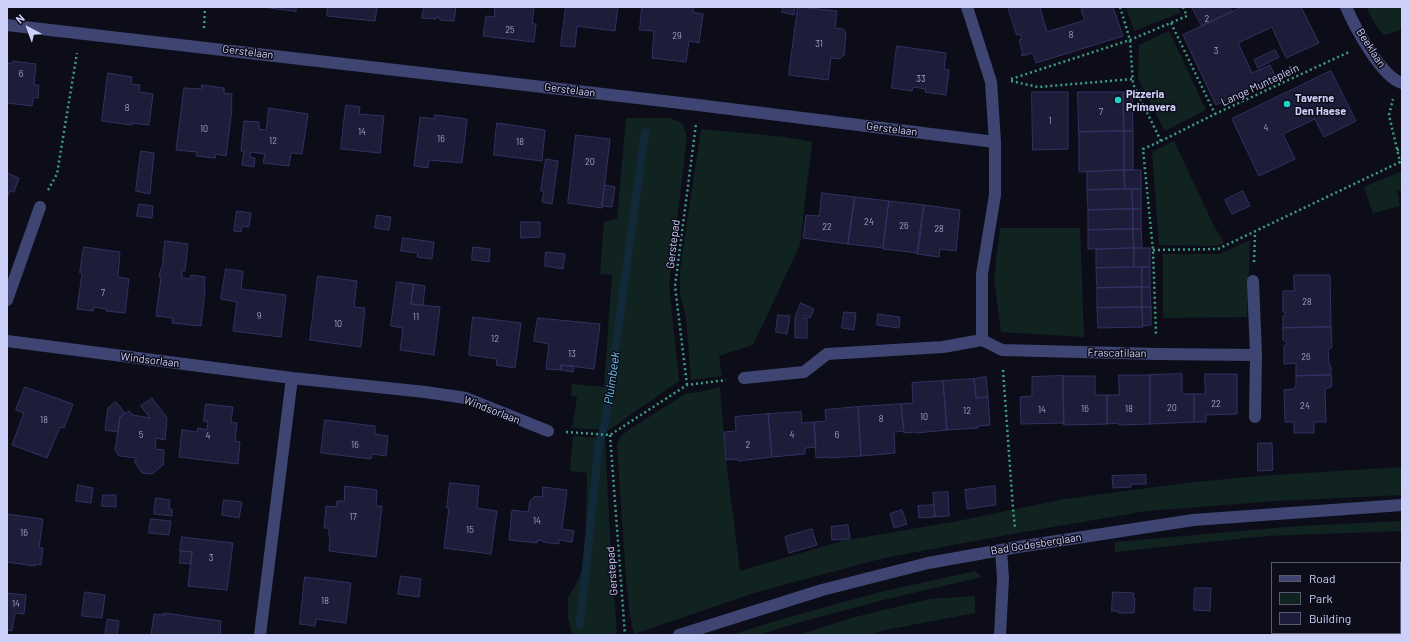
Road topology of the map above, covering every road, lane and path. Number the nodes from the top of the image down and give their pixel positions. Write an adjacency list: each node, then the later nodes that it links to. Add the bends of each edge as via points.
1 (968, 7): 15 (street, via 991,82)
2 (1120, 7): 8 (path)
3 (1183, 7): 5 (path, via 1187,16)
4 (1346, 7): 9 (street, Beeklaan)
5 (1171, 23): 8 (path); 13 (path)
6 (7, 25): 7 (street, Gerstelaan)
7 (80, 34): 12 (street, Gerstelaan); 18 (path, via 57,174)
8 (1130, 40): 10 (path); 10 (path, via 1006,80 1038,87)
9 (1366, 44): 11 (street, Beeklaan, via 1381,67); 13 (path, Lange Munteplein)
10 (1132, 79): 14 (path)
11 (1399, 82): 17 (path, via 1389,115)
12 (698, 104): 15 (street, Gerstelaan); 30 (path, Gerstepad, via 675,286)
13 (1215, 114): 14 (path, Lange Munteplein)
14 (1161, 141): 20 (path, Lange Munteplein, via 1143,149)
15 (995, 142): 23 (street, via 995,195 982,274)
16 (1402, 149): 17 (path)
17 (1397, 150): 19 (path, via 1400,162)
18 (40, 207): 22 (street)
19 (1254, 233): 20 (path, via 1218,250); 21 (path)
20 (1153, 250): 26 (path, Lange Munteplein)
21 (1253, 281): 27 (street)
22 (7, 300)
23 (982, 340): 25 (street, Frascatilaan); 29 (street, via 944,347 827,354 804,372)
24 (7, 341): 28 (street, Windsorlaan)
25 (1002, 350): 26 (street, Frascatilaan); 35 (path, via 1013,510)
26 (1157, 354): 27 (street, Frascatilaan)
27 (1256, 355): 31 (street)
28 (292, 378): 32 (street, Windsorlaan, via 466,398); 37 (street)
29 (744, 378): 30 (path)
30 (687, 385): 33 (path)
31 (1255, 416)
32 (548, 431): 33 (path)
33 (610, 435): 38 (path, Gerstepad)
34 (1402, 506): 35 (street, Bad Godesberglaan, via 1193,520)
35 (1018, 546): 36 (street, Bad Godesberglaan)
36 (1001, 550): 39 (street, Bad Godesberglaan, via 928,562 852,582); 40 (street, via 1003,578)
37 (260, 635)
38 (625, 635)
39 (679, 635)
40 (1000, 635)

